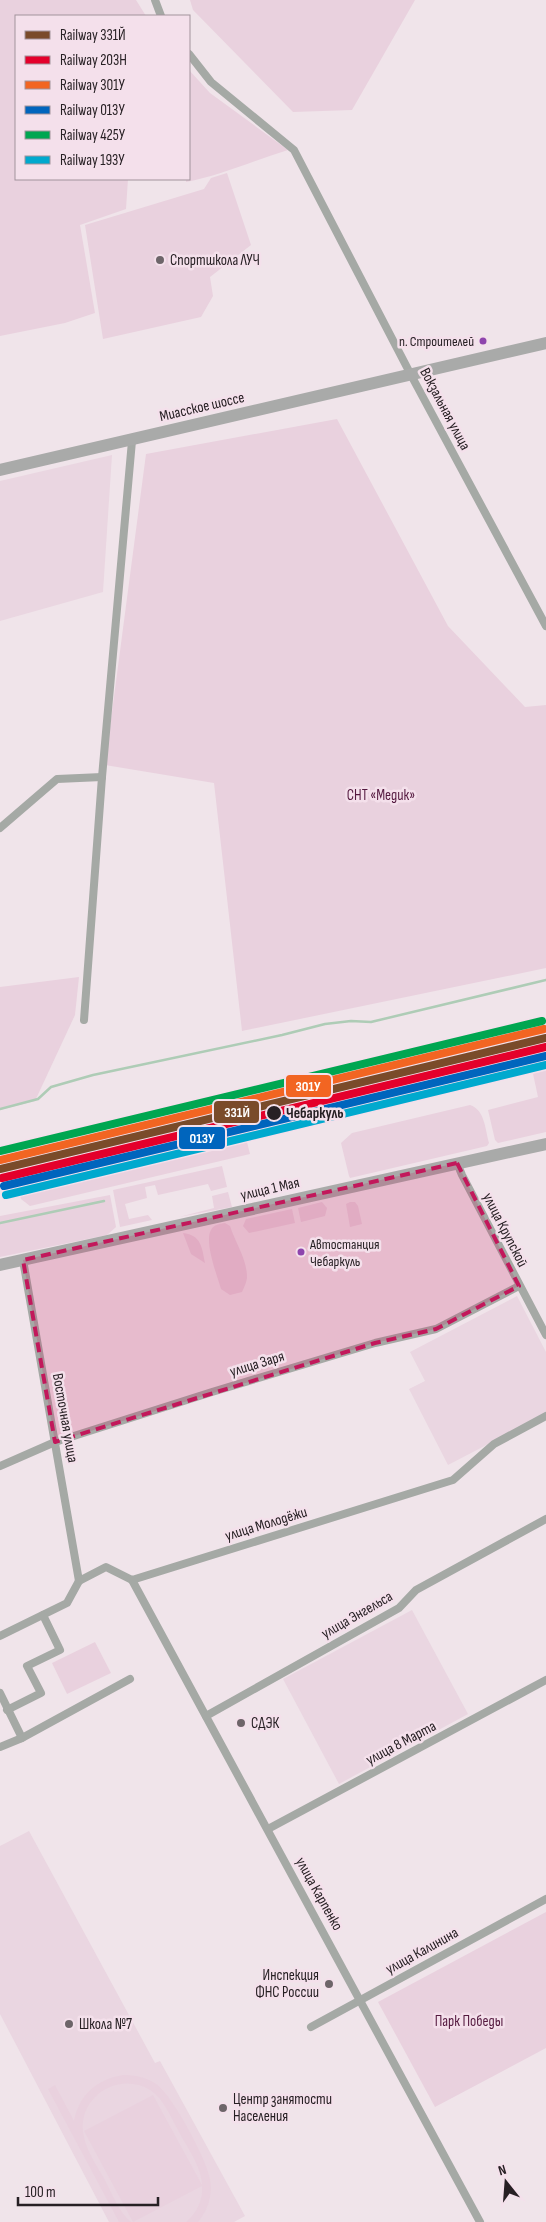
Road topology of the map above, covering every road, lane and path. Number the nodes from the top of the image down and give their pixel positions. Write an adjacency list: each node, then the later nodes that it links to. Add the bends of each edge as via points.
1 (155, 0): 2 (street)
2 (161, 15)
3 (190, 55): 5 (street, Вокзальная улица, via 210,82 294,150)
4 (546, 343): 5 (main road, Миасское шоссе)
5 (411, 375): 6 (main road, Миасское шоссе); 8 (street, Вокзальная улица)
6 (132, 440): 7 (main road, Миасское шоссе); 9 (street)
7 (0, 470)
8 (546, 626)
9 (102, 777): 10 (street, via 57,779); 11 (street)
10 (0, 828)
11 (84, 1020)
12 (546, 1144): 13 (main road, улица 1 Мая)
13 (457, 1163): 14 (main road, улица 1 Мая); 16 (street, улица Крупской)
14 (23, 1260): 15 (main road, улица 1 Мая); 19 (street, Восточная улица)
15 (0, 1266)
16 (519, 1286): 17 (street, улица Крупской); 19 (street, улица Заря, via 436,1329 375,1343)
17 (546, 1335)
18 (546, 1416): 22 (street, улица Молодёжи, via 494,1444 453,1480)
19 (56, 1442): 20 (street, улица Заря); 23 (street, Восточная улица)
20 (0, 1466)
21 (546, 1519): 30 (street, улица Энгельса, via 416,1590 399,1608)
22 (132, 1580): 23 (street, via 106,1567); 30 (street, улица Карпенко)
23 (79, 1581): 24 (street, via 67,1603)
24 (43, 1615): 25 (street); 29 (street, via 60,1650 27,1666 41,1693)
25 (0, 1636)
26 (130, 1679): 31 (street)
27 (546, 1680): 33 (street, улица 8 Марта)
28 (0, 1693): 29 (street)
29 (8, 1710): 31 (street)
30 (206, 1716): 33 (street, улица Карпенко)
31 (22, 1738): 32 (street)
32 (0, 1747)
33 (268, 1829): 35 (street, улица Карпенко)
34 (546, 1899): 35 (street, улица Калинина)
35 (361, 2000): 36 (street, улица Калинина); 37 (street, улица Карпенко)
36 (311, 2027)
37 (480, 2222)

